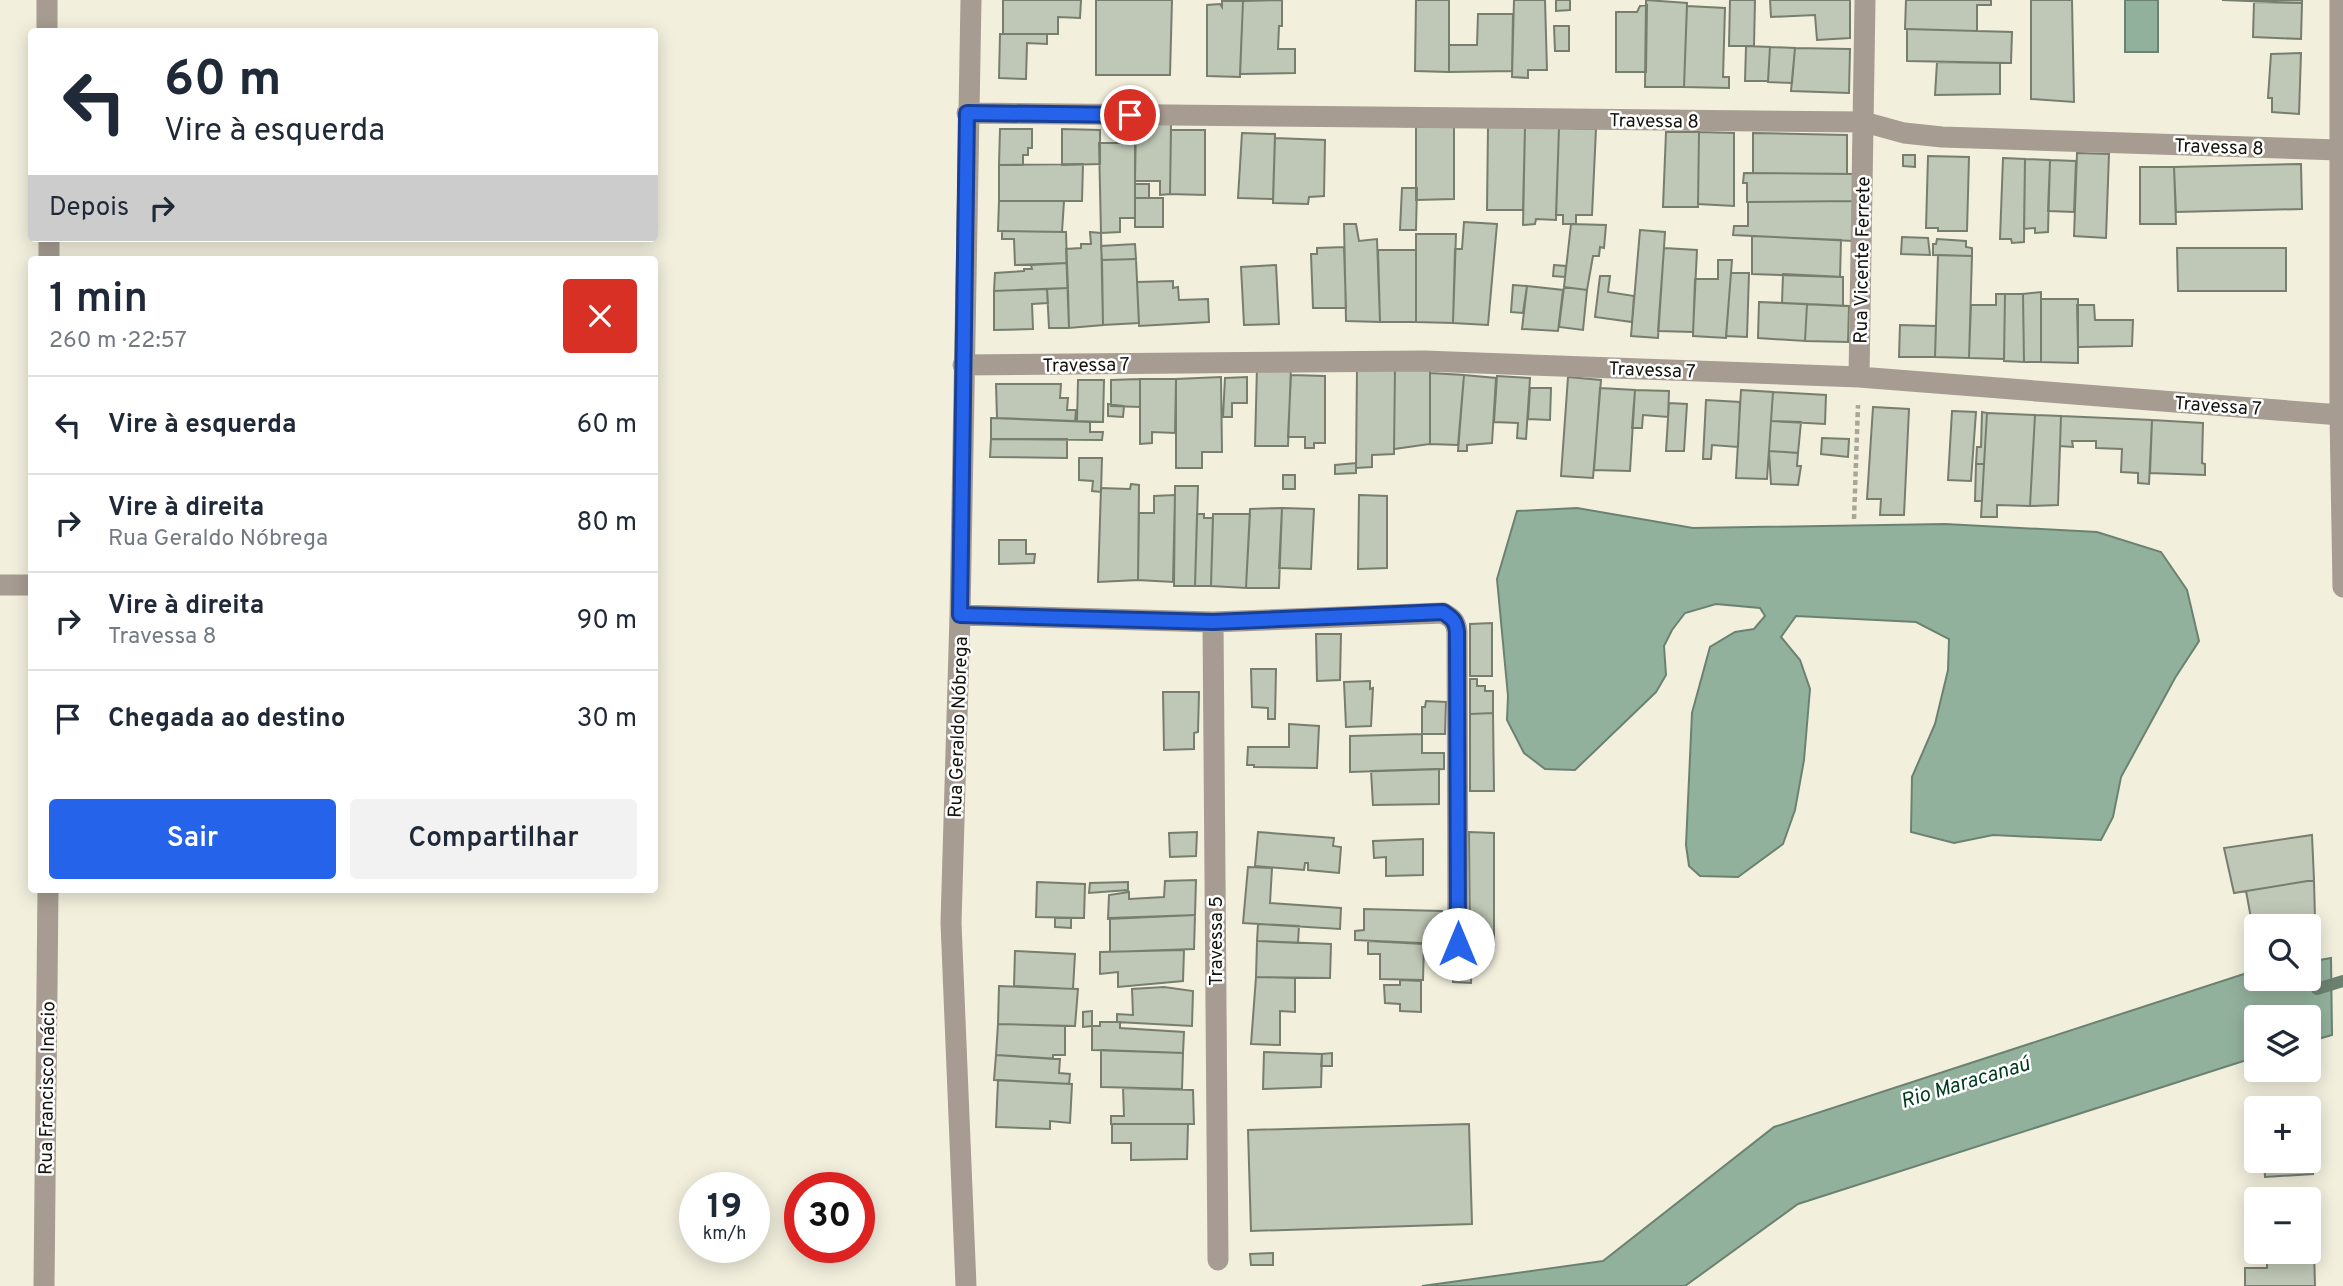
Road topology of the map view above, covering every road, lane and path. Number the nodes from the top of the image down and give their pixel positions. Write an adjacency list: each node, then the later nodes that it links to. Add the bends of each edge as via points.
1 (47, 0): 5 (street)
2 (971, 0): 6 (street, Rua Geraldo Nóbrega)
3 (1865, 0): 7 (street, Rua Vicente Ferrete)
4 (2340, 0): 8 (street)
5 (47, 28)
6 (967, 113): 7 (street, Travessa 8); 9 (street, Rua Geraldo Nóbrega)
7 (1864, 122): 8 (street, Travessa 8, via 1942,138); 10 (street, Rua Vicente Ferrete)
8 (2339, 150): 11 (street)
9 (963, 365): 10 (street, Travessa 7, via 1423,361); 16 (street, Rua Geraldo Nóbrega)
10 (1859, 377): 11 (street, Travessa 7); 12 (path)
11 (2340, 415): 15 (street)
12 (1854, 519)
13 (0, 585): 14 (street)
14 (28, 585)
15 (2343, 587)
16 (960, 615): 17 (street); 22 (street, Rua Geraldo Nóbrega, via 951,923)
17 (1213, 622): 19 (street, via 1443,612 1456,623); 20 (street, Travessa 5)
18 (48, 893): 21 (street, Rua Francisco Inácio)
19 (1458, 944)
20 (1217, 1260)
21 (44, 1286)
22 (966, 1286)

